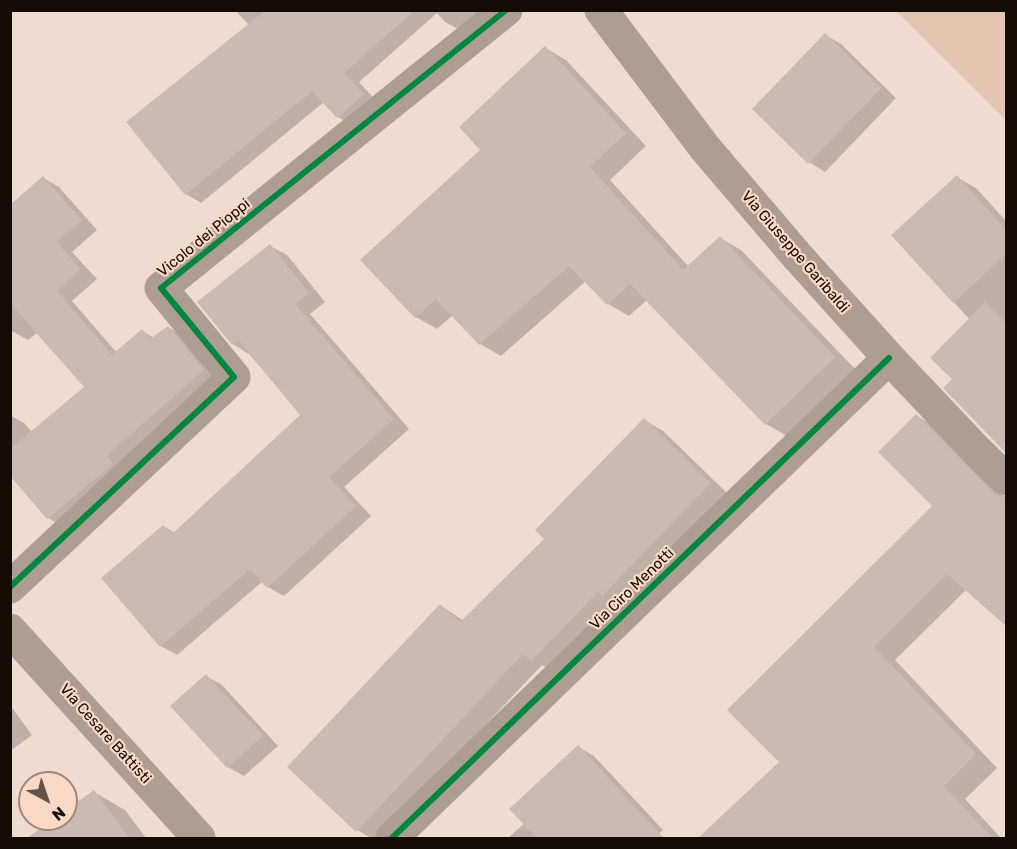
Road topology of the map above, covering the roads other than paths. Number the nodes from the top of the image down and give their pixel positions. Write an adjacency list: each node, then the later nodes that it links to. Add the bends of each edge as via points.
1 (506, 10): 5 (street, Vicolo dei Pioppi, via 161,288 234,377)
2 (602, 10): 3 (street, Via Giuseppe Garibaldi, via 705,148)
3 (889, 358): 4 (street, Via Giuseppe Garibaldi); 8 (street, Via Ciro Menotti)
4 (1006, 479)
5 (10, 587)
6 (10, 630): 7 (street, Via Cesare Battisti)
7 (199, 838)
8 (392, 838)

